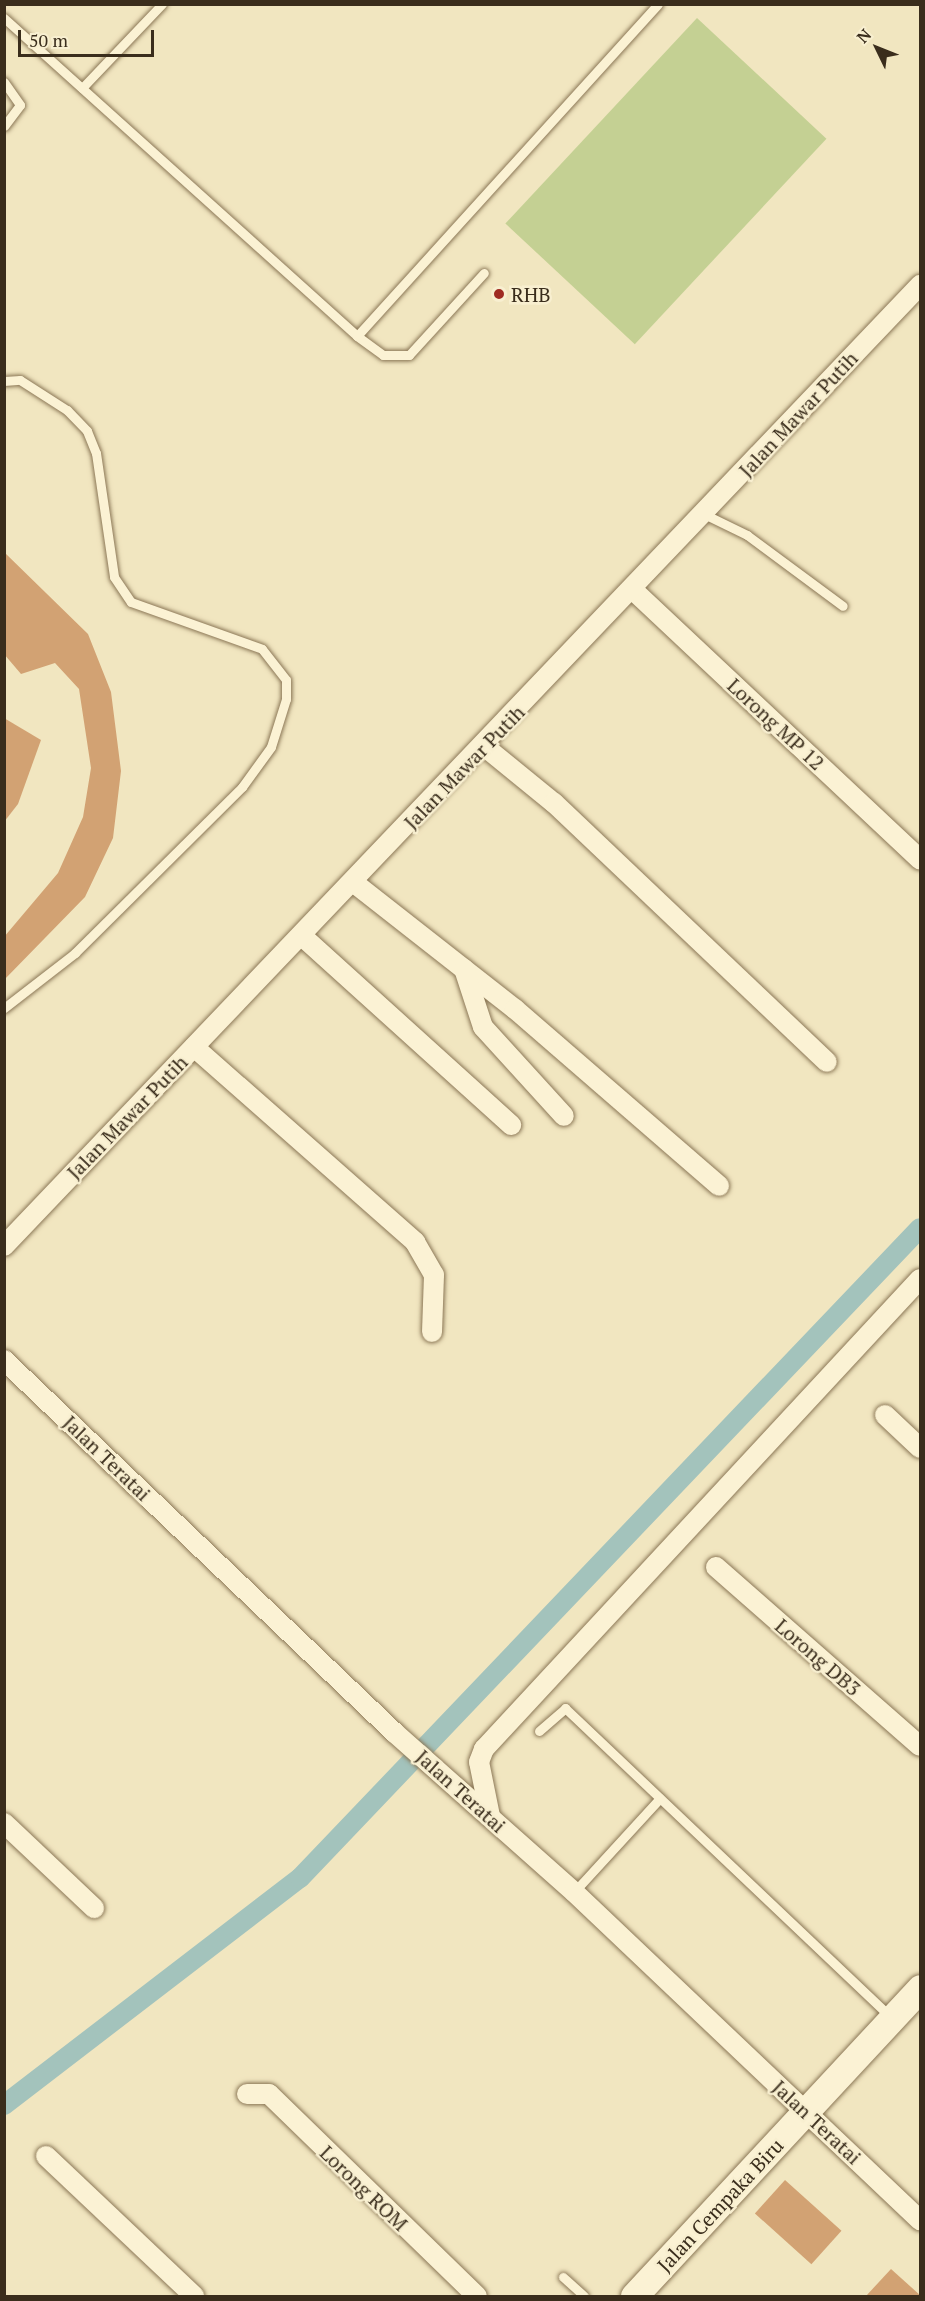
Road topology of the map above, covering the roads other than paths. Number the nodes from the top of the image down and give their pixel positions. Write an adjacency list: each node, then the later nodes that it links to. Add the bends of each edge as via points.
1 (162, 4): 5 (lane)
2 (658, 4): 9 (lane)
3 (4, 18): 5 (lane)
4 (4, 82): 6 (lane, via 20,105)
5 (82, 88): 9 (lane)
6 (4, 126)
7 (484, 273): 9 (lane, via 409,355 383,355)
8 (921, 285): 11 (street, Jalan Mawar Putih)
9 (357, 336)
10 (4, 381): 19 (lane, via 20,380 67,410 87,431 96,453 114,577 131,603 262,649 286,680 286,699 271,747 242,787 75,953)
11 (704, 514): 12 (street, Jalan Mawar Putih); 13 (lane, via 747,535)
12 (632, 589): 14 (street, Jalan Mawar Putih); 15 (street, Lorong MP 12)
13 (843, 606)
14 (484, 746): 16 (street, Jalan Mawar Putih); 21 (street, via 554,803)
15 (921, 859)
16 (353, 882): 17 (street, Jalan Mawar Putih); 18 (street)
17 (302, 936): 20 (street, Jalan Mawar Putih); 23 (street)
18 (464, 969): 22 (street, via 483,1027); 24 (street)
19 (4, 1008)
20 (194, 1047): 25 (street, Jalan Mawar Putih); 27 (street, via 415,1242 434,1275)
21 (827, 1062)
22 (564, 1116)
23 (511, 1125)
24 (719, 1186)
25 (4, 1246)
26 (921, 1279): 35 (street, via 484,1749 479,1762)
27 (432, 1332)
28 (4, 1360): 35 (street, Jalan Teratai, via 395,1733)
29 (885, 1415): 30 (street)
30 (921, 1448)
31 (716, 1568): 33 (street, Lorong DB3)
32 (539, 1731): 34 (lane, via 565,1708)
33 (921, 1746)
34 (660, 1798): 37 (lane); 40 (lane)
35 (489, 1816): 37 (street, Jalan Teratai)
36 (4, 1823): 38 (street)
37 (574, 1892): 42 (street, Jalan Teratai)
38 (94, 1908)
39 (921, 1988): 40 (street, Jalan Cempaka Biru)
40 (892, 2018): 42 (street, Jalan Cempaka Biru)
41 (247, 2094): 47 (street, Lorong ROM, via 269,2094)
42 (806, 2112): 44 (street, Jalan Teratai); 49 (street, Jalan Cempaka Biru)
43 (46, 2156): 46 (street)
44 (921, 2220)
45 (562, 2277): 48 (lane)
46 (194, 2296)
47 (477, 2296)
48 (584, 2296)
49 (634, 2296)

